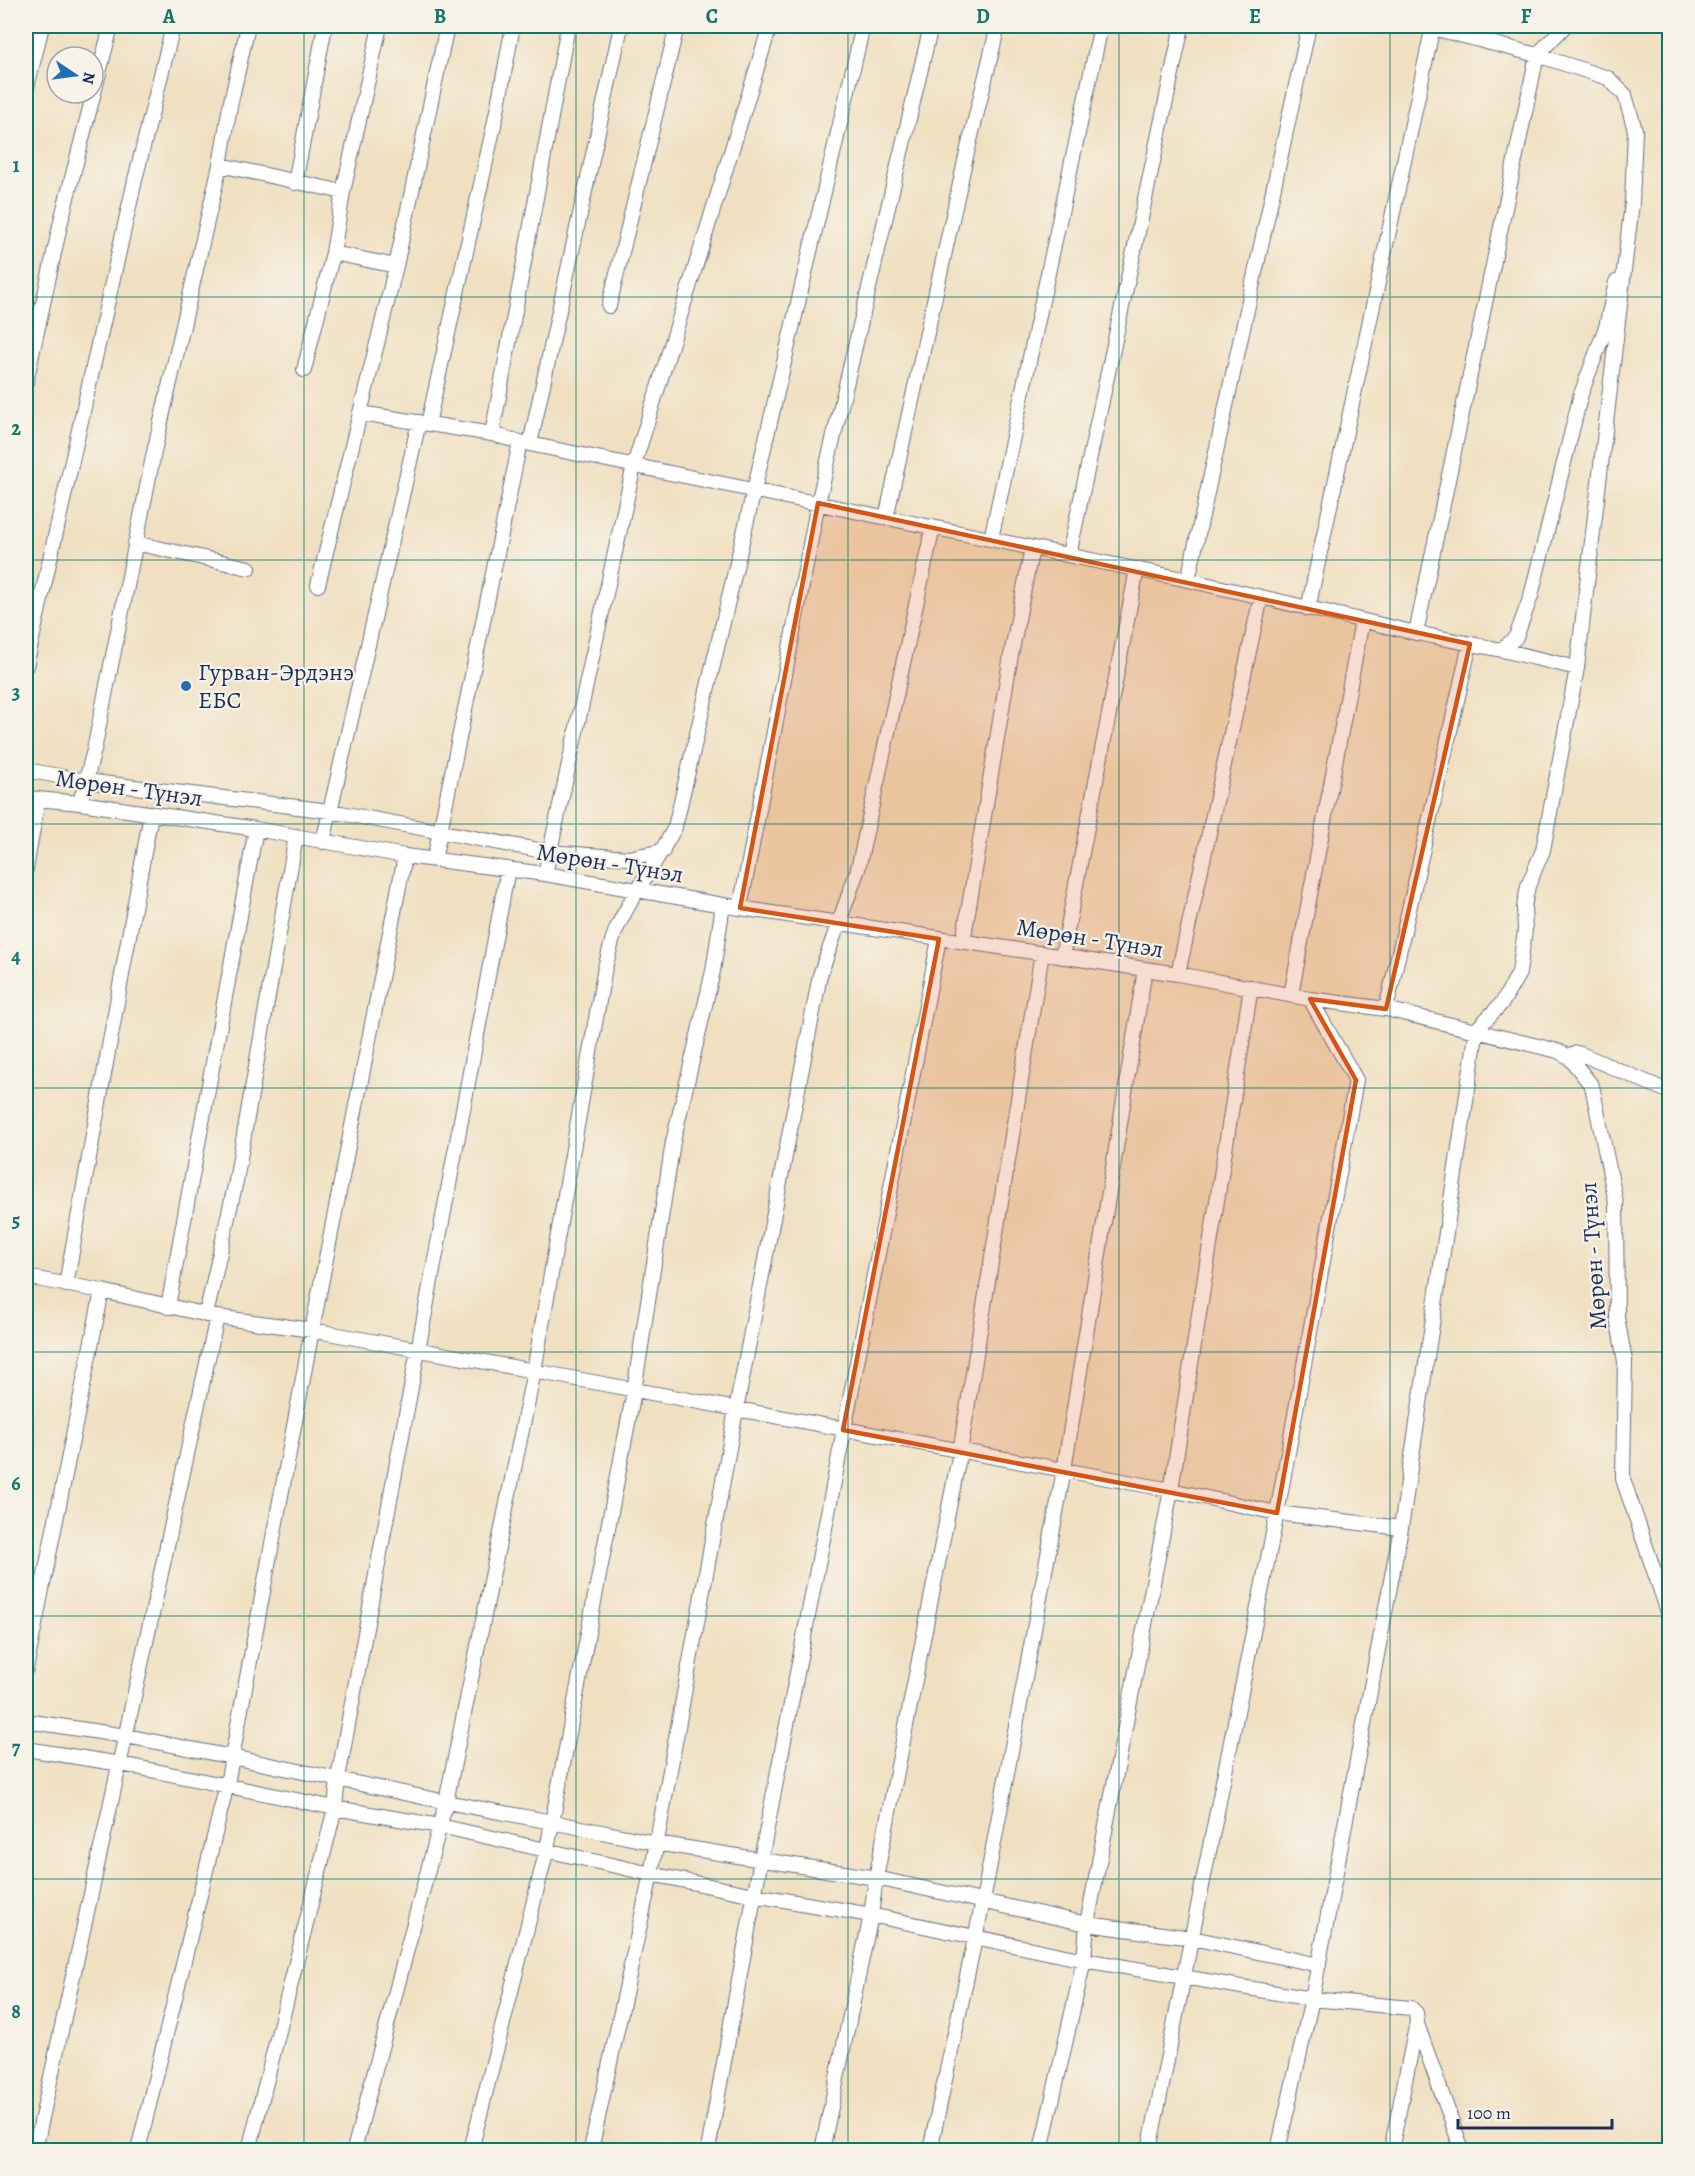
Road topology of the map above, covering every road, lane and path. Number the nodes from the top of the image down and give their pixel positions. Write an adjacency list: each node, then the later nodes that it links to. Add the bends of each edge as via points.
1 (42, 26): 22 (street)
2 (111, 26): 31 (street, via 61,221)
3 (173, 26): 55 (street)
4 (248, 26): 23 (street)
5 (325, 26): 24 (street)
6 (380, 26): 25 (street)
7 (447, 26): 28 (street)
8 (513, 26): 33 (street, via 496,116)
9 (568, 26): 34 (street)
10 (621, 26): 35 (street)
11 (677, 26): 29 (street)
12 (770, 26): 36 (street)
13 (863, 26): 37 (street)
14 (931, 26): 38 (street)
15 (998, 26): 39 (street)
16 (1101, 26): 41 (street)
17 (1182, 26): 44 (street)
18 (1309, 26): 47 (street)
19 (1430, 26): 21 (street); 50 (street)
20 (1565, 26): 21 (street)
21 (1537, 55): 26 (street, via 1608,78 1625,95 1635,130); 52 (street)
22 (26, 91)
23 (220, 165): 24 (street); 42 (street)
24 (295, 183): 25 (street)
25 (343, 192): 27 (street)
26 (1632, 203): 54 (street, via 1606,327 1581,394 1531,596 1516,637); 56 (street)
27 (333, 253): 28 (street); 30 (street)
28 (396, 266): 32 (street)
29 (609, 306)
30 (304, 370)
31 (26, 382)
32 (360, 413): 33 (street); 48 (street)
33 (423, 423): 34 (street); 61 (street)
34 (492, 434): 35 (street)
35 (525, 443): 36 (street); 64 (street)
36 (634, 465): 37 (street); 68 (street)
37 (754, 490): 38 (street); 67 (street, via 675,827)
38 (818, 504): 39 (street); 76 (street)
39 (886, 518): 40 (street)
40 (933, 527): 41 (street); 77 (street, via 858,869)
41 (991, 539): 43 (street)
42 (135, 543): 45 (street); 58 (street)
43 (1032, 548): 44 (street); 79 (street)
44 (1069, 555): 46 (street)
45 (249, 568)
46 (1137, 569): 47 (street); 81 (street)
47 (1188, 580): 49 (street)
48 (318, 585)
49 (1261, 597): 50 (street); 83 (street)
50 (1308, 609): 51 (street)
51 (1362, 621): 52 (street); 85 (street)
52 (1416, 633): 53 (street)
53 (1470, 644): 54 (street); 87 (street)
54 (1502, 650): 56 (street)
55 (26, 666)
56 (1577, 668): 88 (street, via 1543,850 1524,907 1519,973 1502,1002)
57 (26, 770): 58 (street)
58 (86, 781): 60 (street); 61 (street)
59 (32, 798): 60 (street, Мөрөн - Түнэл); 71 (street)
60 (80, 802): 62 (street, Мөрөн - Түнэл)
61 (330, 811): 64 (street); 66 (street)
62 (151, 814): 63 (street, Мөрөн - Түнэл); 92 (street)
63 (256, 829): 65 (street, Мөрөн - Түнэл); 94 (street)
64 (440, 832): 68 (street); 70 (street)
65 (296, 836): 66 (street, Мөрөн - Түнэл); 95 (street)
66 (323, 842): 69 (street, Мөрөн - Түнэл)
67 (663, 851): 68 (street, via 628,858); 74 (street)
68 (549, 852): 73 (street)
69 (405, 856): 70 (street, Мөрөн - Түнэл); 96 (street)
70 (434, 860): 72 (street, Мөрөн - Түнэл)
71 (26, 869)
72 (508, 869): 73 (street, Мөрөн - Түнэл); 97 (street)
73 (544, 874): 74 (street, Мөрөн - Түнэл)
74 (638, 890): 75 (street, Мөрөн - Түнэл); 98 (street, via 616,931 605,967)
75 (723, 905): 76 (street, Мөрөн - Түнэл); 99 (street, via 713,971 673,1142)
76 (740, 908): 77 (street, Мөрөн - Түнэл)
77 (839, 922): 78 (street, Мөрөн - Түнэл); 100 (street, via 820,975)
78 (939, 939): 79 (street, Мөрөн - Түнэл); 101 (street)
79 (963, 942): 80 (street, Мөрөн - Түнэл)
80 (1042, 953): 81 (street, Мөрөн - Түнэл); 102 (street)
81 (1062, 957): 82 (street, Мөрөн - Түнэл)
82 (1144, 969): 83 (street, Мөрөн - Түнэл); 103 (street)
83 (1178, 974): 84 (street, Мөрөн - Түнэл)
84 (1251, 987): 85 (street, Мөрөн - Түнэл); 104 (street)
85 (1291, 995): 86 (street, Мөрөн - Түнэл)
86 (1310, 999): 87 (street, Мөрөн - Түнэл); 105 (street, via 1356,1080)
87 (1386, 1009): 88 (street, Мөрөн - Түнэл)
88 (1477, 1029): 89 (street, Мөрөн - Түнэл); 106 (street)
89 (1569, 1057): 90 (street, via 1581,1054); 107 (street, Мөрөн - Түнэл, via 1592,1086 1616,1203 1617,1317 1625,1361 1623,1479)
90 (1670, 1092)
91 (26, 1277): 92 (street)
92 (66, 1285): 93 (street)
93 (102, 1291): 94 (street); 108 (street)
94 (168, 1307): 95 (street)
95 (211, 1316): 96 (street); 110 (street)
96 (312, 1330): 97 (street); 112 (street)
97 (417, 1350): 98 (street); 114 (street)
98 (534, 1371): 99 (street); 116 (street)
99 (634, 1391): 100 (street); 118 (street)
100 (736, 1410): 101 (street); 120 (street)
101 (843, 1430): 102 (street); 122 (street)
102 (960, 1452): 103 (street); 124 (street)
103 (1064, 1470): 104 (street); 126 (street)
104 (1171, 1490): 105 (street); 128 (street)
105 (1277, 1513): 106 (street); 130 (street)
106 (1401, 1528): 132 (street)
107 (1670, 1618)
108 (26, 1669)
109 (26, 1721): 110 (street)
110 (126, 1736): 112 (street); 113 (street)
111 (26, 1749): 113 (street)
112 (232, 1756): 114 (street); 115 (street)
113 (121, 1764): 115 (street); 136 (street)
114 (338, 1778): 116 (street); 117 (street)
115 (227, 1784): 117 (street); 137 (street)
116 (446, 1802): 118 (street); 119 (street)
117 (335, 1808): 119 (street); 138 (street)
118 (552, 1822): 120 (street); 121 (street)
119 (440, 1826): 121 (street); 139 (street)
120 (656, 1844): 122 (street); 123 (street)
121 (547, 1849): 123 (street); 140 (street)
122 (761, 1858): 124 (street); 125 (street)
123 (651, 1874): 125 (street); 141 (street)
124 (876, 1878): 126 (street); 127 (street)
125 (754, 1895): 127 (street); 142 (street)
126 (983, 1901): 128 (street); 129 (street)
127 (871, 1915): 129 (street); 143 (street)
128 (1087, 1924): 130 (street); 131 (street)
129 (976, 1936): 131 (street); 144 (street)
130 (1192, 1938): 132 (street); 133 (street)
131 (1084, 1960): 133 (street); 145 (street)
132 (1319, 1965): 134 (street)
133 (1185, 1976): 134 (street); 146 (street)
134 (1312, 1999): 135 (street, via 1411,2008); 147 (street)
135 (1417, 2022): 148 (street); 149 (street)
136 (35, 2151)
137 (138, 2151)
138 (249, 2151)
139 (354, 2151)
140 (471, 2151)
141 (591, 2151)
142 (708, 2151)
143 (822, 2151)
144 (930, 2151)
145 (1041, 2151)
146 (1149, 2151)
147 (1278, 2151)
148 (1391, 2151)
149 (1462, 2151)

